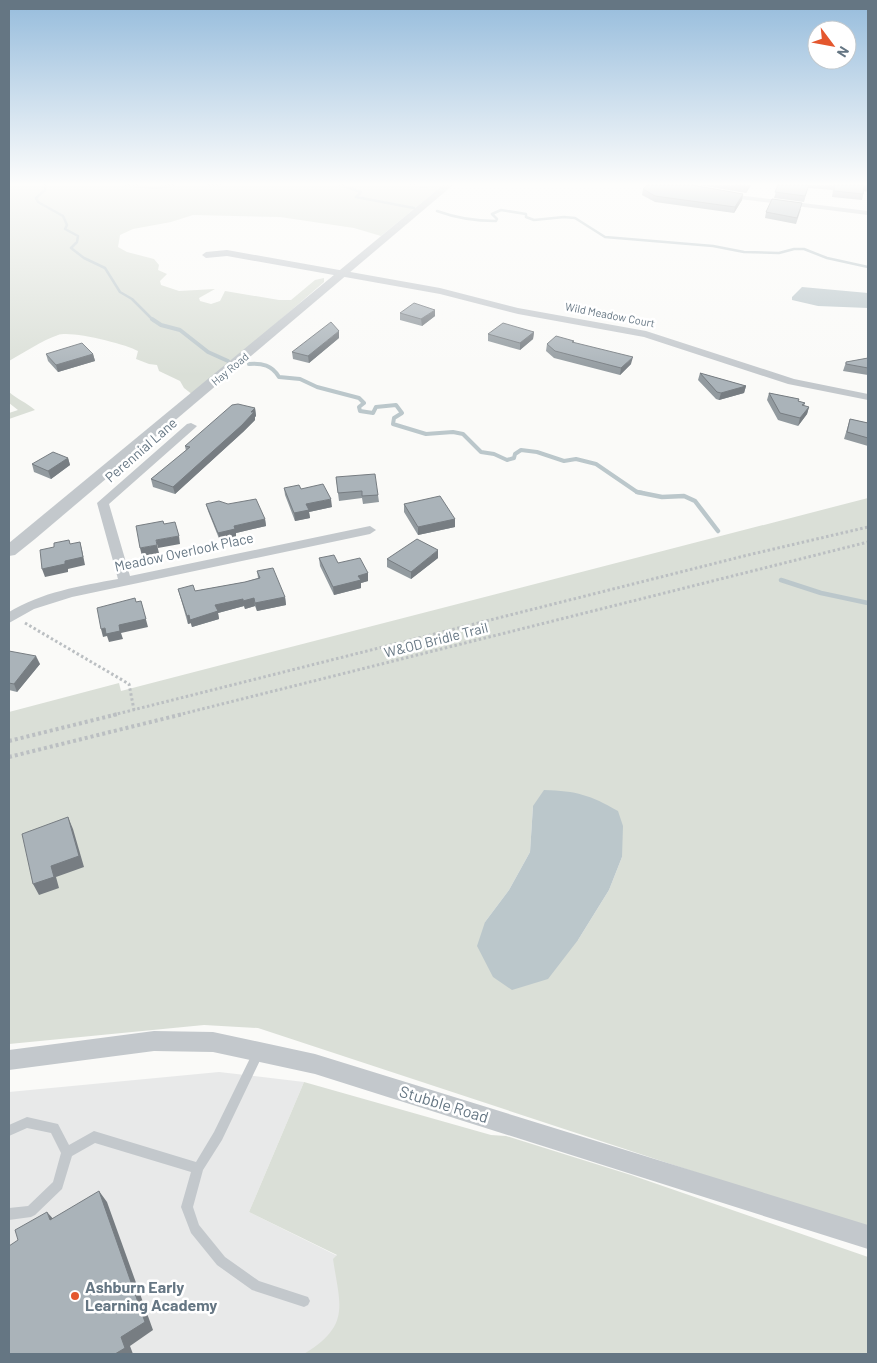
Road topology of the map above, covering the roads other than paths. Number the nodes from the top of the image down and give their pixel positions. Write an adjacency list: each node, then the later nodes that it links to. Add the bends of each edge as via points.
1 (374, 249): 3 (street, Hay Road)
2 (206, 255): 3 (street, Wild Meadow Court, via 227,252)
3 (344, 274): 4 (street, Wild Meadow Court, via 646,334 792,382); 7 (street, Hay Road)
4 (868, 397)
5 (191, 426): 8 (street, Perennial Lane, via 103,503)
6 (370, 530): 8 (street, Meadow Overlook Place)
7 (9, 551)
8 (125, 581): 9 (street, Meadow Overlook Place, via 29,606)
9 (10, 617)
10 (260, 1051): 11 (street, Stubble Road, via 213,1042 154,1041); 14 (lane, via 218,1136); 16 (street, Stubble Road, via 324,1067)
11 (9, 1060)
12 (9, 1131): 13 (lane, via 27,1122 54,1128)
13 (67, 1152): 14 (lane, via 94,1137); 15 (lane, via 58,1185 30,1211)
14 (198, 1168): 17 (lane, via 187,1207 195,1229 221,1261 256,1286)
15 (9, 1214)
16 (868, 1237)
17 (304, 1301)

